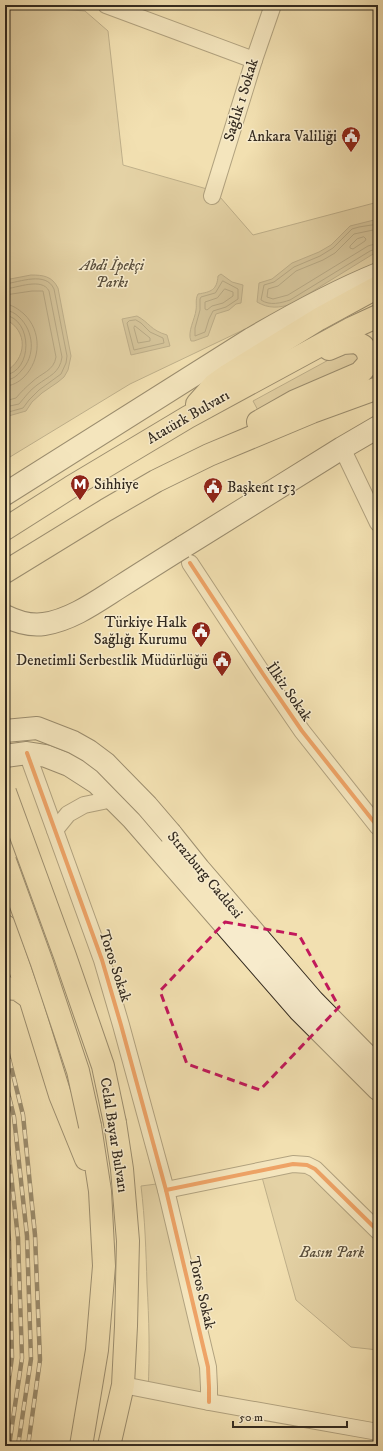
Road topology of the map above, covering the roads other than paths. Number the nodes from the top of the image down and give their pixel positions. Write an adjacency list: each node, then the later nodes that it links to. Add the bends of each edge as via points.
1 (106, 5): 3 (street)
2 (273, 5): 3 (street, Sağlık 1 Sokak)
3 (254, 60): 4 (street, Sağlık 1 Sokak)
4 (212, 196)
5 (378, 274): 14 (main road, via 355,283 251,339)
6 (378, 287): 10 (main road, via 319,319 228,375 205,394)
7 (378, 316): 8 (main road, Atatürk Bulvarı)
8 (265, 375): 10 (main road, Atatürk Bulvarı); 13 (main road, via 348,342 360,344 369,354 368,364 360,373 295,401 256,423)
9 (378, 388): 13 (main road, via 312,412)
10 (188, 417): 16 (main road, Atatürk Bulvarı)
11 (378, 427): 12 (main road)
12 (342, 448): 15 (street); 17 (main road)
13 (209, 455): 18 (main road, via 156,481)
14 (5, 494)
15 (378, 523)
16 (5, 529)
17 (187, 555): 19 (main road, bridge, via 71,615 43,624 23,623); 25 (street, İlkiz Sokak, via 302,731)
18 (5, 572)
19 (5, 616)
20 (5, 731): 32 (main road, Strazburg Caddesi, bridge, via 37,728 89,750 105,763 147,806 313,1001)
21 (27, 753): 22 (main road, Strazburg Caddesi); 24 (main road, Strazburg Caddesi, via 46,756 69,766 97,783); 26 (street, Toros Sokak)
22 (5, 756)
23 (5, 792): 37 (main road, Celal Bayar Bulvarı, bridge, via 103,1066 115,1123 128,1241)
24 (113, 798): 26 (street, via 84,805 68,814); 33 (main road, Strazburg Caddesi, via 300,1011)
25 (378, 827)
26 (55, 830): 34 (street, Toros Sokak, via 102,960)
27 (5, 861): 35 (main road, Celal Bayar Bulvarı, bridge, via 78,1071)
28 (5, 926): 29 (main road)
29 (10, 959): 31 (main road)
30 (5, 988): 31 (main road, via 17,989)
31 (30, 998): 35 (main road, via 60,1095)
32 (378, 1067)
33 (378, 1089)
34 (166, 1190): 36 (street, via 293,1164 307,1165 322,1175); 38 (street, Toros Sokak, via 208,1367)
35 (100, 1191): 40 (main road, Celal Bayar Bulvarı, via 104,1266 97,1350)
36 (378, 1232)
37 (123, 1385): 38 (street); 41 (main road, Celal Bayar Bulvarı)
38 (209, 1402): 39 (street)
39 (378, 1432)
40 (81, 1446)
41 (109, 1446)

